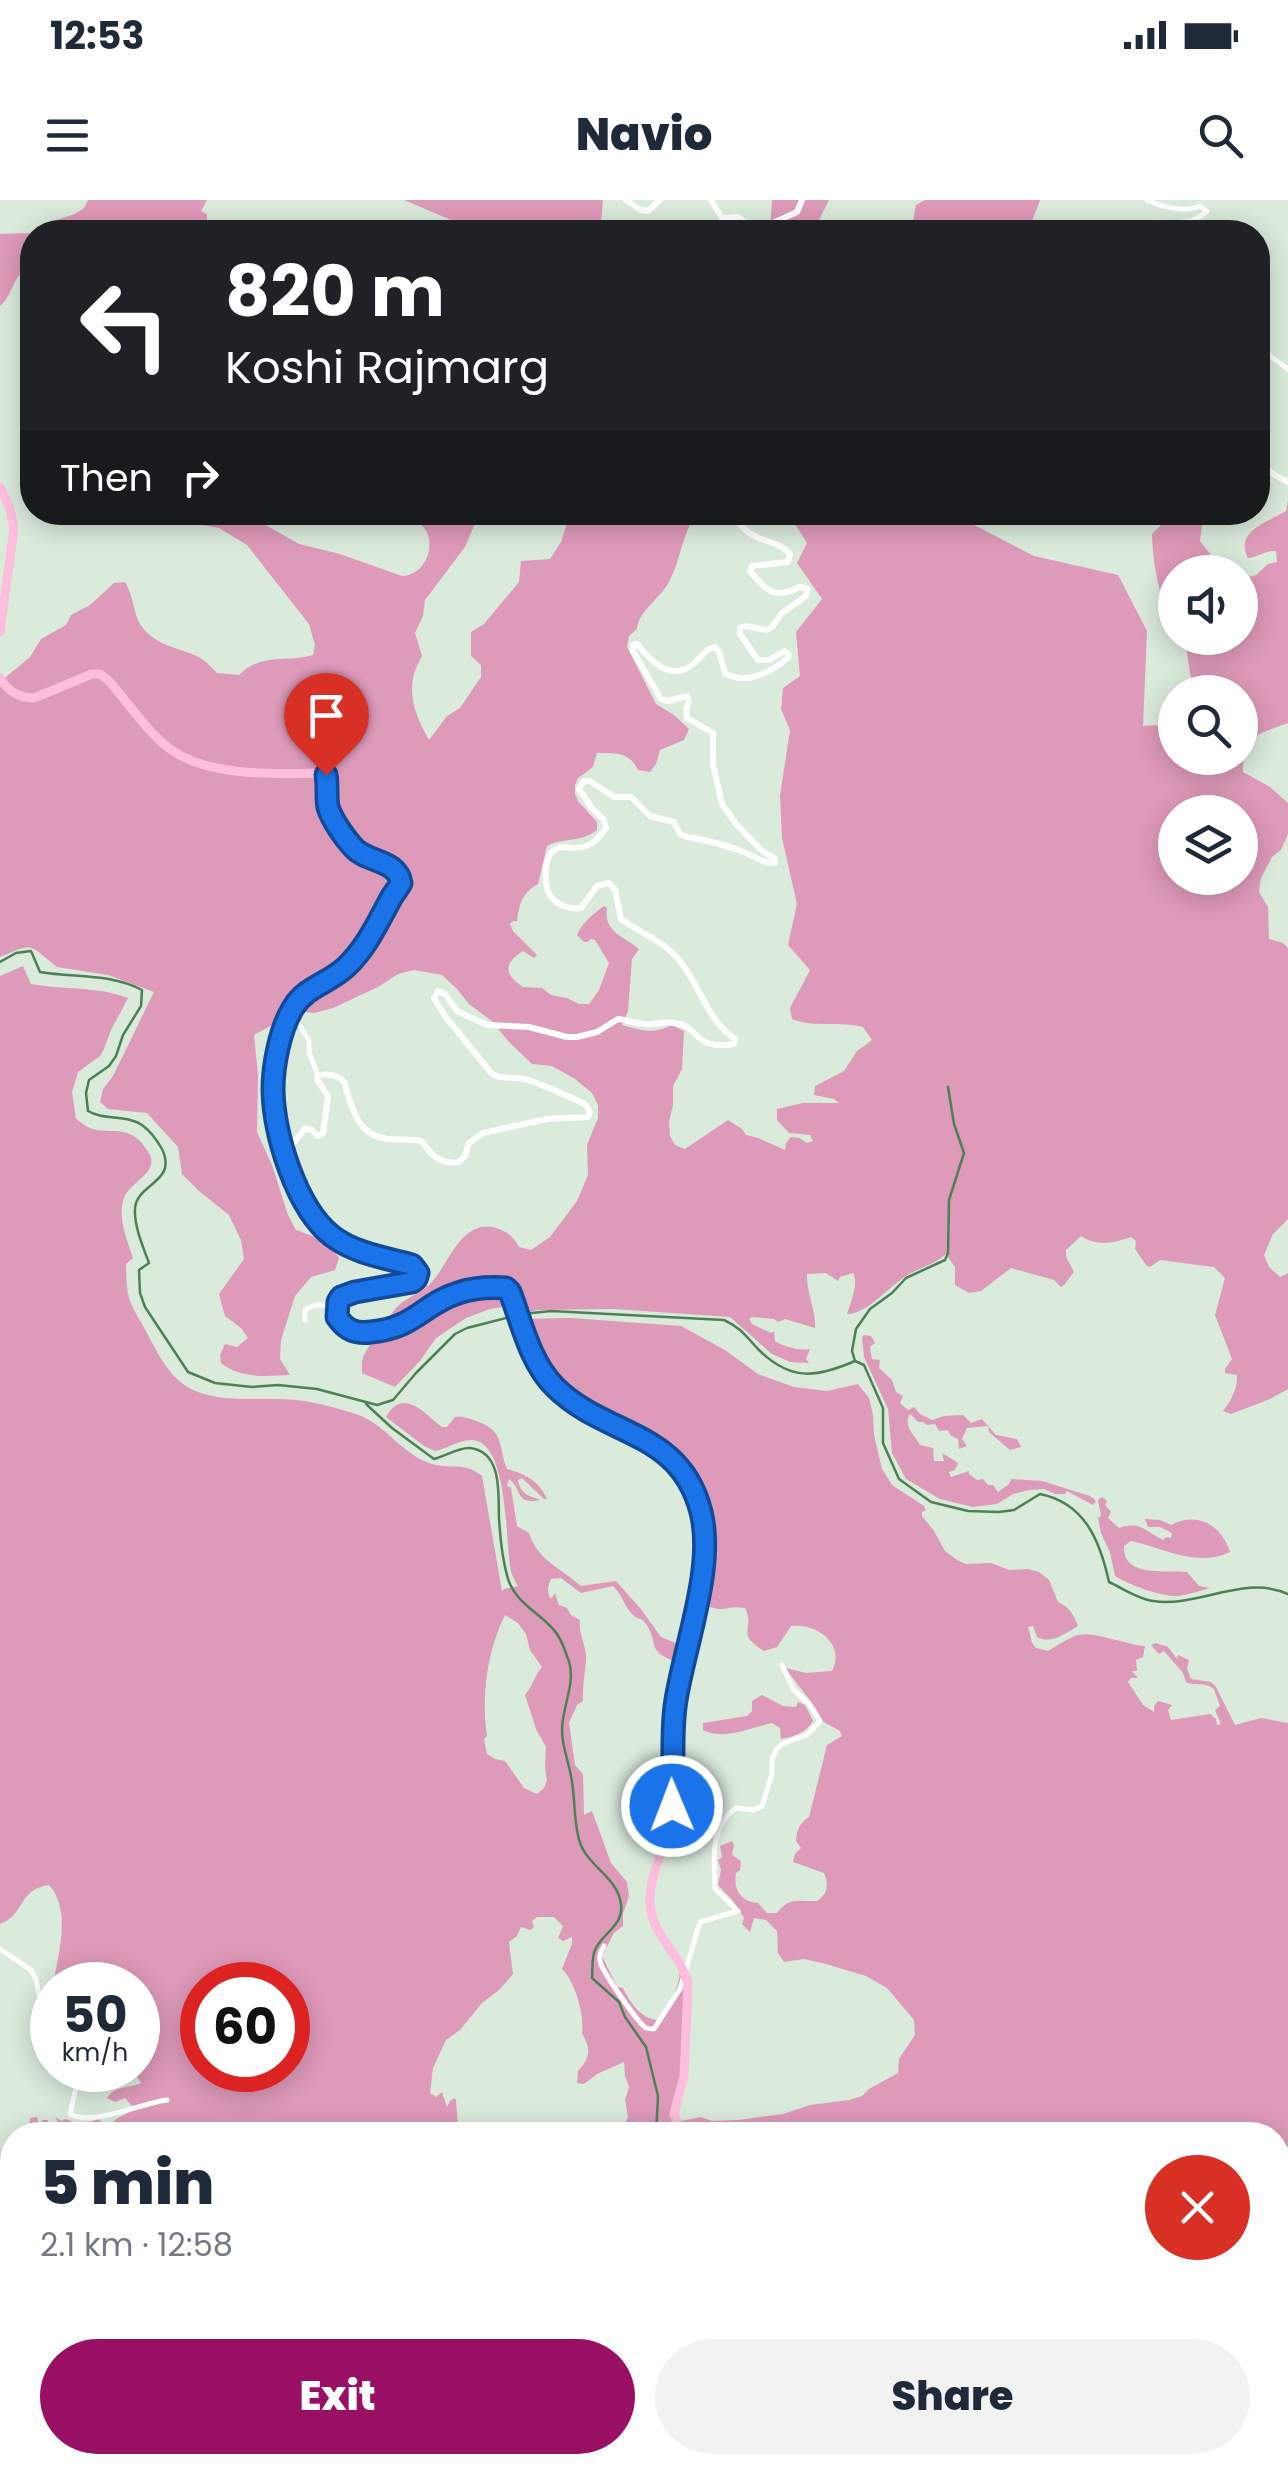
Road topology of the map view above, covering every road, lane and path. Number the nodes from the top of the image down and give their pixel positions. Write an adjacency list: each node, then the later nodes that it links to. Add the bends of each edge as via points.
1 (626, 200): 2 (street, via 648,211)
2 (660, 200)
3 (711, 200): 6 (street, via 722,218)
4 (802, 200): 7 (street, via 797,212)
5 (1147, 200): 8 (street, via 1207,212)
6 (742, 220)
7 (780, 220)
8 (1193, 220)
9 (0, 487): 11 (main road, via 14,528)
10 (741, 525): 14 (street, via 790,554 788,562 752,566 764,587 778,594 808,589 767,630 740,628 758,660 785,651 788,658 760,675 734,678 724,673 715,647 674,670 652,663 637,644 633,652 661,699 687,696 687,718 713,733 722,804 775,863 684,836 674,822 650,816 631,797 614,797 584,781 580,789 606,828 586,846 555,849 546,875 553,900 568,908 581,908 597,886 614,887 621,919 679,960 734,1044 712,1046 672,1022 618,1019 577,1037 487,1025 457,1011 438,991 434,998 445,1016 492,1074 530,1080 590,1112 583,1119 483,1133 452,1164 421,1141 366,1132 340,1078)
11 (0, 632)
12 (0, 678): 13 (main road, via 9,690 34,698 100,674 161,741 186,758 238,772 326,775 328,806 349,842 388,864 401,883 345,969 301,996)
13 (290, 1012): 14 (street, via 308,1040); 15 (main road, via 273,1085)
14 (318, 1076): 15 (street, via 328,1096 323,1133 305,1128)
15 (286, 1153): 16 (main road, via 299,1196 332,1236 416,1269 412,1282 348,1294)
16 (338, 1308): 17 (street, via 308,1308); 22 (main road, via 346,1329 373,1332 397,1328 460,1292 503,1288 541,1371 558,1390 651,1443 688,1483 705,1541 676,1699 671,1820 650,1898 660,1935)
17 (305, 1320)
18 (782, 1665): 22 (street, via 820,1722 776,1750 762,1806 736,1808 719,1825 715,1888 738,1911 700,1922)
19 (604, 1946): 22 (street, via 600,1964 646,2028 654,2029 667,2013)
20 (0, 1949): 21 (street)
21 (30, 1970)
22 (685, 1972): 25 (main road)
23 (75, 2092): 24 (street, via 70,2114 77,2118)
24 (168, 2100)
25 (677, 2122)

